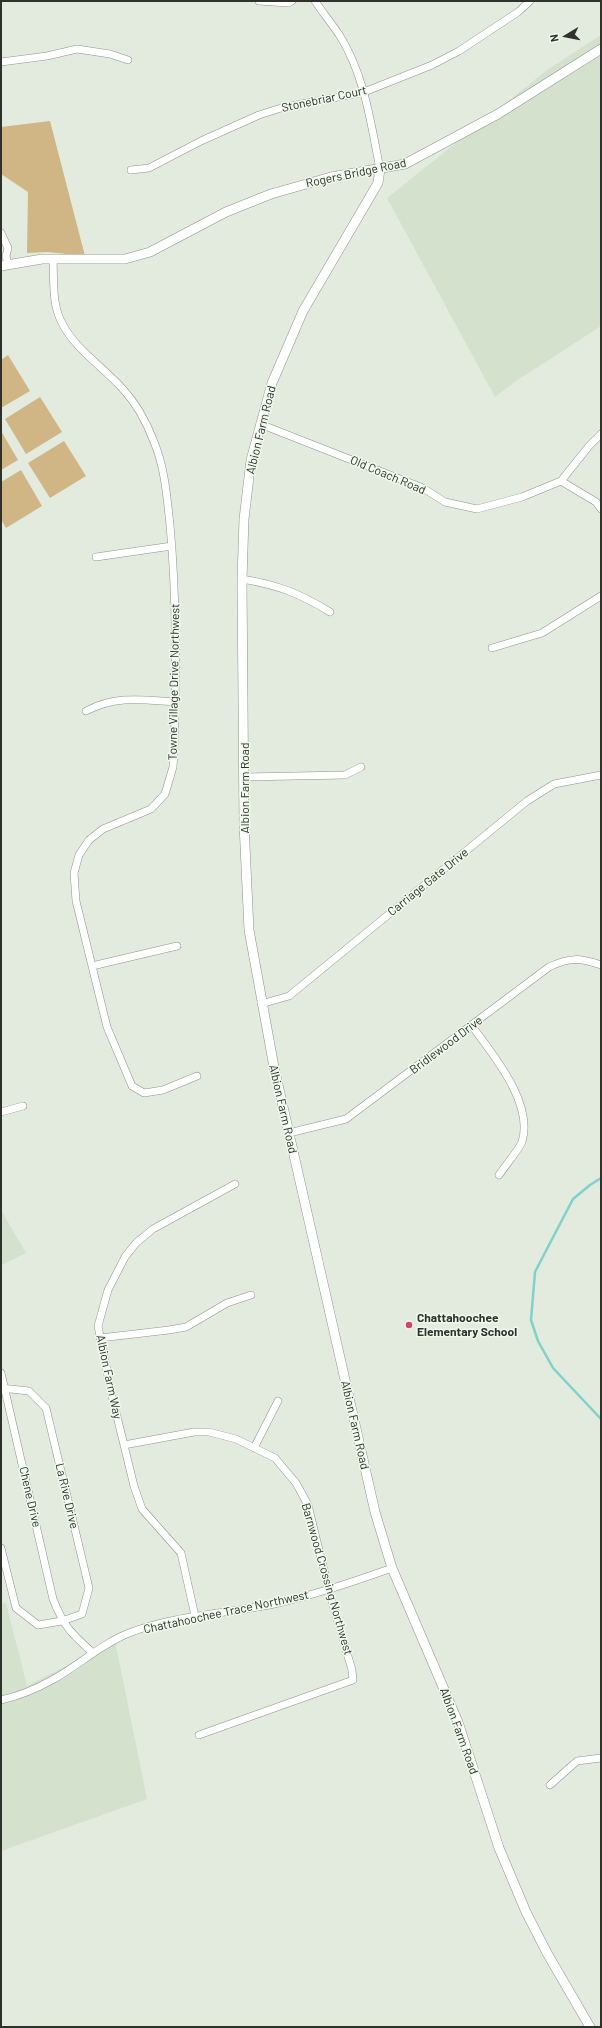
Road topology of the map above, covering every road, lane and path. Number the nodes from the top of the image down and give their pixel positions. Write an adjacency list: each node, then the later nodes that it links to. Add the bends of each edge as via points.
1 (259, 1): 2 (street)
2 (292, 1)
3 (315, 1): 8 (street, via 341,37)
4 (530, 1): 8 (street, Stonebriar Court, via 518,12 459,51 432,65)
5 (601, 49): 9 (street, Rogers Bridge Road, via 498,114 421,157)
6 (128, 60): 7 (street, via 110,54 77,49)
7 (1, 62)
8 (364, 92): 9 (street); 10 (street, Stonebriar Court, via 281,108 259,115 149,168)
9 (380, 169): 13 (street, Rogers Bridge Road, via 331,177 271,194 226,212 150,252 132,258 95,261); 15 (street, Albion Farm Road, via 378,183 303,311 272,383)
10 (131, 170)
11 (1, 233): 12 (street)
12 (4, 242): 14 (street, via 8,248)
13 (53, 259): 14 (street, Rogers Bridge Road); 19 (street, Towne Village Drive Northwest, via 59,318 71,339 122,389 139,411 155,443 163,474)
14 (4, 260)
15 (260, 424): 17 (street, Old Coach Road, via 423,488 445,502 470,508 477,509 522,497); 21 (street, Albion Farm Road, via 251,460 244,519)
16 (601, 434): 17 (street)
17 (561, 481): 18 (street, via 596,502)
18 (601, 509)
19 (172, 546): 20 (street); 25 (street, Towne Village Drive Northwest, via 176,622)
20 (96, 557)
21 (242, 579): 23 (street, via 281,586 308,598); 29 (street, Albion Farm Road)
22 (601, 596): 24 (street, via 542,633)
23 (330, 612)
24 (492, 648)
25 (175, 702): 26 (street, via 124,699 105,702); 32 (street, Towne Village Drive Northwest, via 173,767 165,794 151,809 103,829 89,840 79,855 74,873 76,901)
26 (86, 711)
27 (361, 767): 29 (street, via 345,776)
28 (601, 775): 33 (street, Carriage Gate Drive, via 554,784 527,801 289,996)
29 (245, 777): 33 (street, Albion Farm Road, via 244,824 249,930)
30 (176, 946): 32 (street)
31 (601, 965): 34 (street, Bridlewood Drive, via 568,959 549,967)
32 (92, 966): 35 (street, Towne Village Drive Northwest, via 107,1027 132,1086 144,1093 163,1090)
33 (261, 1004): 38 (street, Albion Farm Road)
34 (472, 1026): 38 (street, Bridlewood Drive, via 346,1119); 39 (street, via 507,1074 524,1115 522,1142)
35 (197, 1076)
36 (23, 1106): 37 (street)
37 (1, 1112)
38 (289, 1133): 49 (street, Albion Farm Road, via 375,1512)
39 (499, 1175)
40 (235, 1184): 42 (street, Albion Farm Way, via 154,1229 136,1242 108,1290 98,1326)
41 (251, 1295): 42 (street, via 227,1303 186,1327)
42 (100, 1338): 46 (street, Albion Farm Way)
43 (1, 1373): 44 (street, Chene Drive)
44 (3, 1387): 52 (street, Chene Drive, via 53,1599); 52 (street, La Rive Drive, via 29,1390 46,1408 89,1588 82,1614)
45 (278, 1401): 47 (street)
46 (124, 1445): 47 (street, Barnwood Crossing Northwest, via 194,1432 209,1432 236,1439); 51 (street, Albion Farm Way, via 142,1509 181,1553)
47 (254, 1448): 50 (street, Barnwood Crossing Northwest, via 275,1458 296,1483 308,1505)
48 (1, 1548): 52 (street, via 16,1608 38,1625)
49 (392, 1568): 50 (street, Chattahoochee Trace Northwest); 58 (street, Albion Farm Road, via 458,1722 502,1855 526,1912)
50 (329, 1590): 51 (street, Chattahoochee Trace Northwest, via 273,1604); 55 (street, Barnwood Crossing Northwest, via 353,1680)
51 (195, 1616): 53 (street, Chattahoochee Trace Northwest, via 128,1633)
52 (62, 1621): 53 (street, Chene Drive)
53 (93, 1653): 54 (street, Chattahoochee Trace Northwest, via 52,1680 23,1694)
54 (1, 1700)
55 (199, 1735)
56 (601, 1758): 57 (street, via 577,1761)
57 (550, 1785)
58 (590, 2027)

